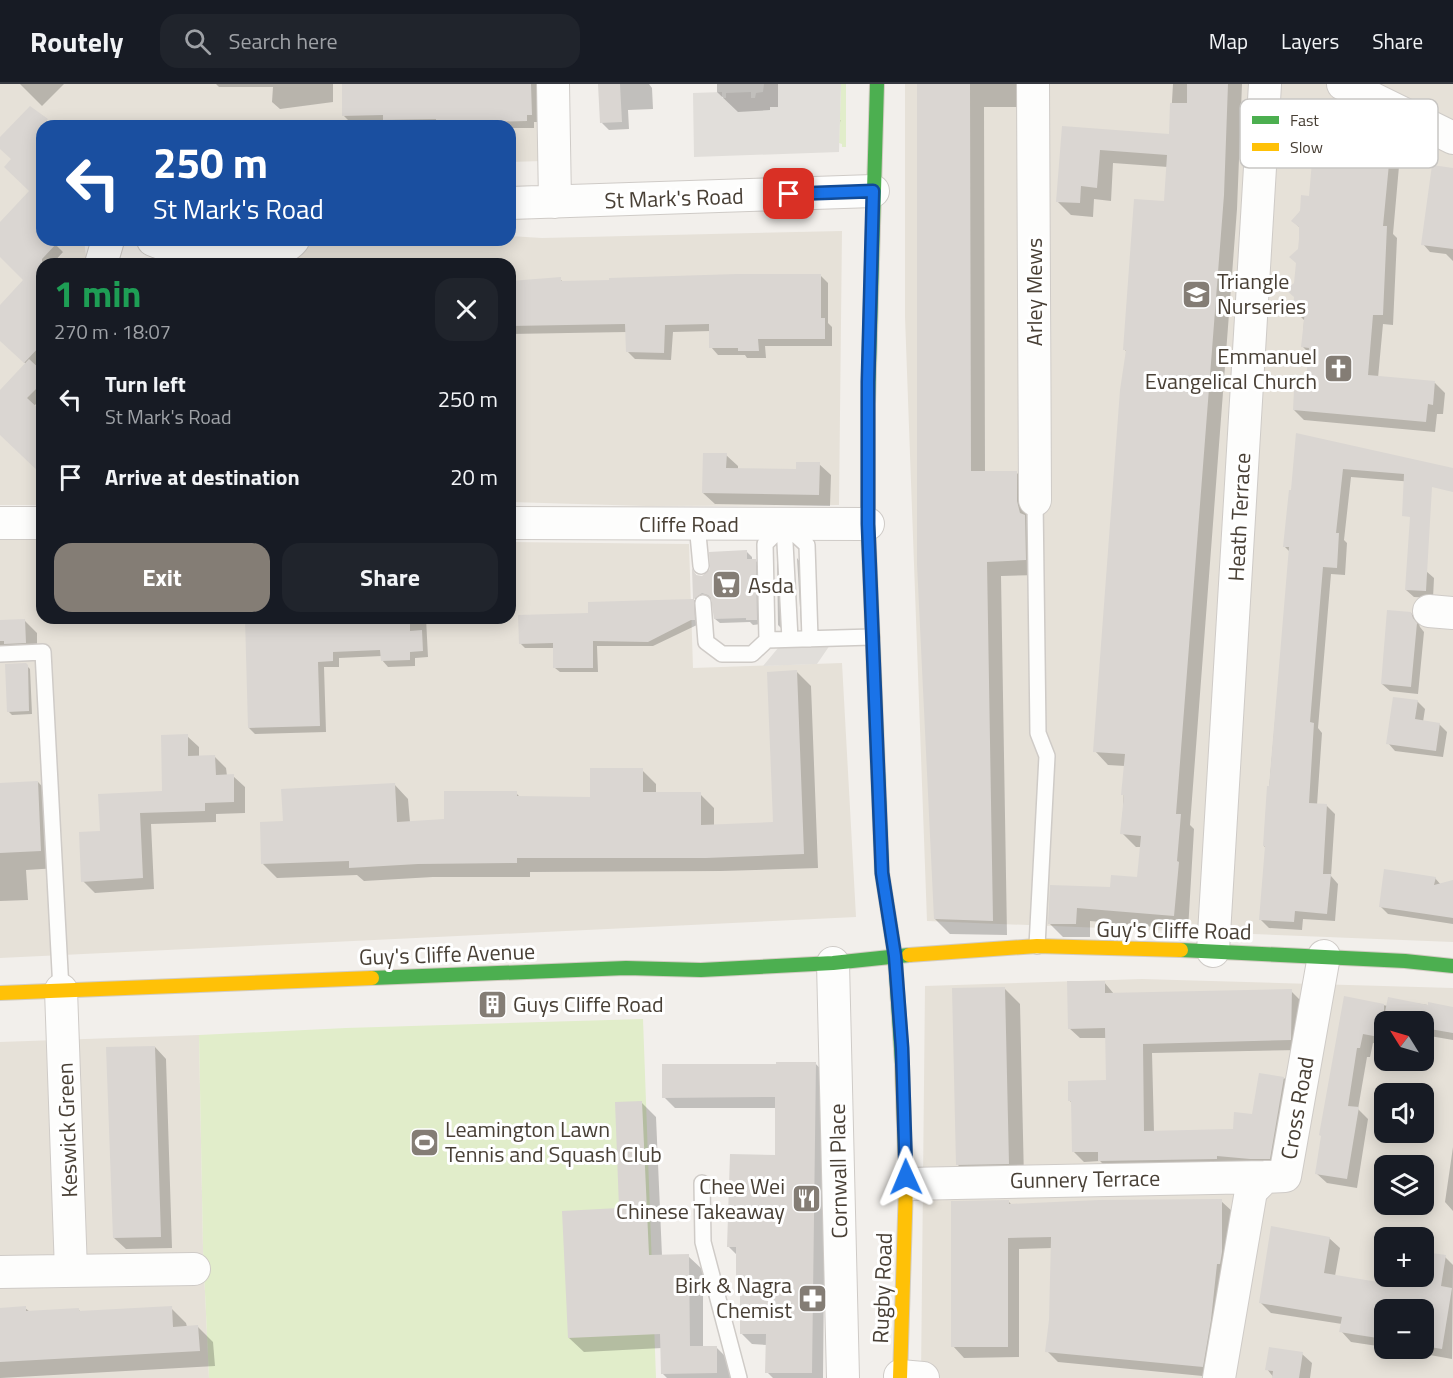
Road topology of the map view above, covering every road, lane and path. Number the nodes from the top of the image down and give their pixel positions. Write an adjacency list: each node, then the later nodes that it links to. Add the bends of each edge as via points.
1 (553, 84): 12 (street)
2 (877, 84): 11 (street, Rugby Road)
3 (1033, 84): 18 (street, Arley Mews)
4 (1265, 84): 6 (street, Heath Terrace)
5 (1343, 84): 7 (street)
6 (1264, 99)
7 (1374, 99)
8 (1438, 131): 9 (street)
9 (1453, 138)
10 (1260, 168): 33 (street, Heath Terrace)
11 (873, 191): 12 (street, St Mark's Road); 23 (street, Rugby Road)
12 (555, 201): 13 (street, St Mark's Road)
13 (516, 203)
14 (165, 246): 16 (street)
15 (285, 246): 17 (street, via 252,256)
16 (190, 258)
17 (221, 258)
18 (1035, 500): 32 (lane, via 1038,733 1047,756)
19 (0, 523): 20 (street)
20 (36, 523)
21 (516, 523): 22 (street, Cliffe Road)
22 (697, 524): 24 (street, Cliffe Road); 25 (lane)
23 (868, 524): 24 (street, Cliffe Road); 27 (street, Rugby Road)
24 (784, 525): 28 (lane); 29 (lane, via 807,545); 30 (lane, via 765,544)
25 (701, 566)
26 (703, 603): 30 (lane, via 706,642 722,654 752,654)
27 (872, 637): 29 (lane); 34 (street, Rugby Road, via 882,873)
28 (790, 639): 29 (lane); 30 (lane)
29 (810, 639)
30 (767, 640)
31 (0, 654): 38 (lane, via 43,652)
32 (1037, 946): 33 (street, Guy's Cliffe Road); 34 (street, Guy's Cliffe Road)
33 (1213, 951): 35 (street, Guy's Cliffe Road)
34 (895, 956): 36 (street, Guy's Cliffe Avenue); 42 (street, Rugby Road)
35 (1324, 956): 37 (street, Guy's Cliffe Road); 40 (street, Cross Road, via 1285,1176)
36 (832, 963): 38 (street, Guy's Cliffe Avenue); 48 (street, Cornwall Place)
37 (1453, 966)
38 (61, 990): 39 (street, Guy's Cliffe Avenue); 44 (street, Keswick Green)
39 (0, 993)
40 (1265, 1177): 42 (street, Gunnery Terrace); 49 (street, Cross Road, via 1251,1191)
41 (702, 1183): 47 (lane, via 703,1242)
42 (906, 1184): 46 (street, Rugby Road)
43 (194, 1269): 44 (street)
44 (71, 1271): 45 (street)
45 (0, 1272)
46 (908, 1377)
47 (739, 1378)
48 (843, 1378)
49 (1219, 1378)

